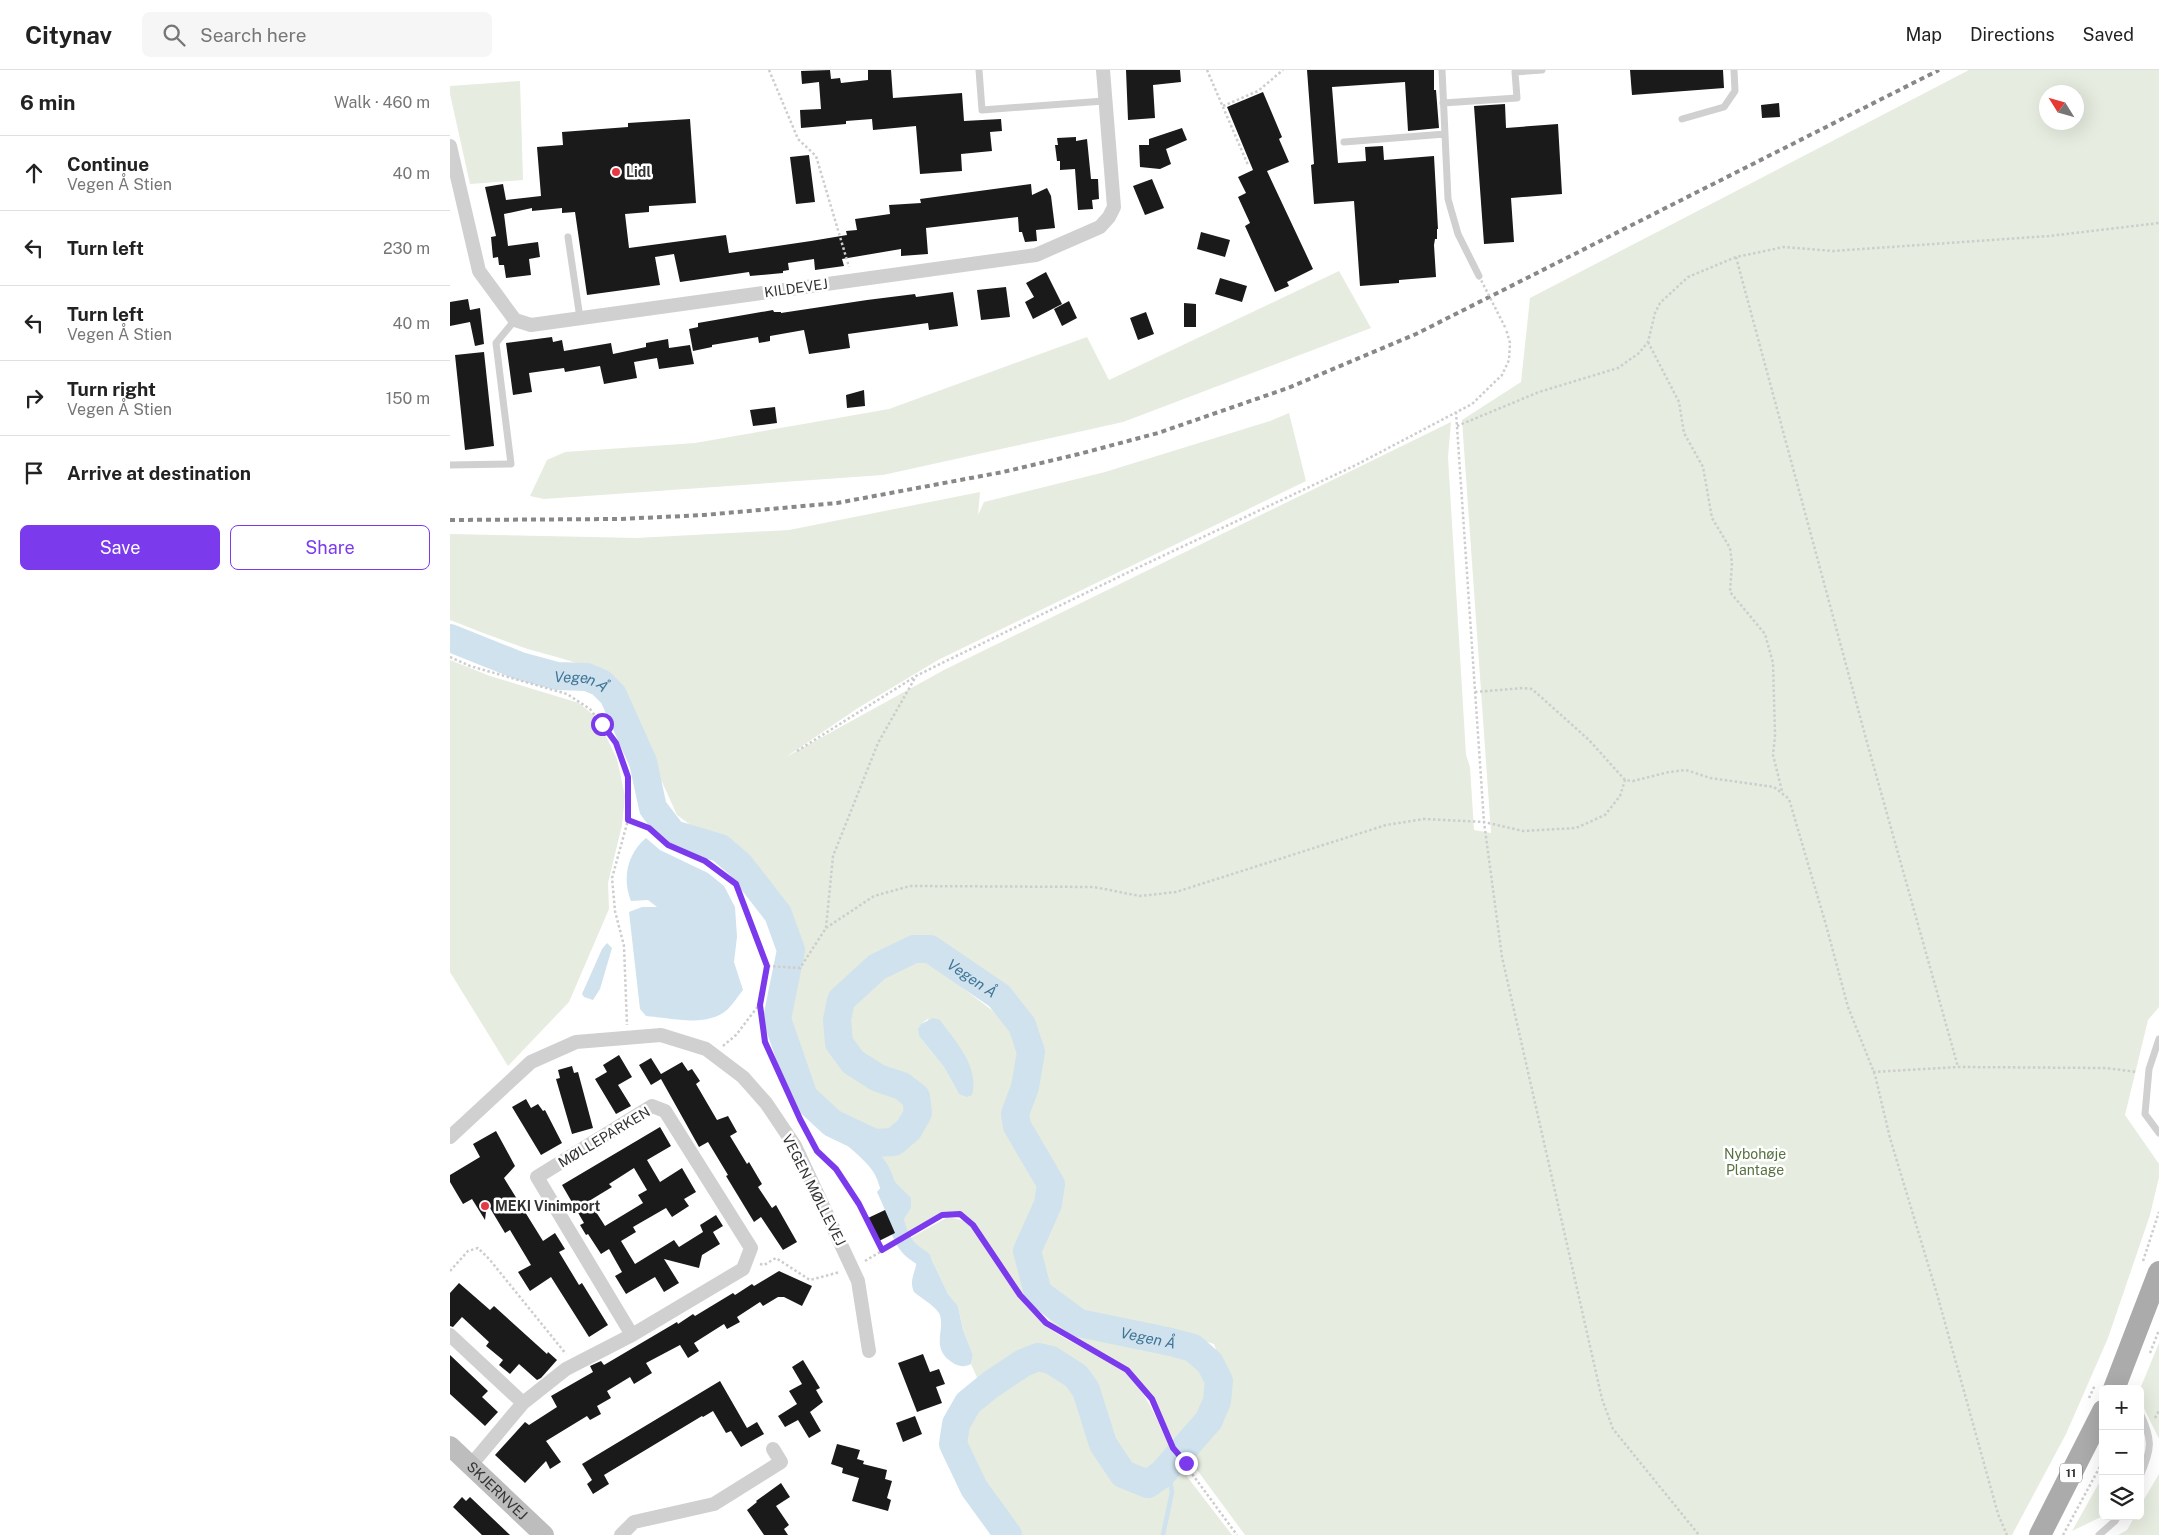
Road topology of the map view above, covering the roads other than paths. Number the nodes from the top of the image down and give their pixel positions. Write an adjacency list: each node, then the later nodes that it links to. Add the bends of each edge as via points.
1 (979, 70): 6 (lane, via 982,110)
2 (1103, 70): 6 (street, KILDEVEJ)
3 (1442, 70): 7 (lane)
4 (1542, 70): 7 (lane, via 1516,72 1517,98)
5 (1734, 70): 8 (lane, via 1736,91 1724,107)
6 (1104, 101): 14 (street, KILDEVEJ, via 1114,207 1100,227 1036,255)
7 (1443, 103): 9 (lane)
8 (1682, 119)
9 (1445, 134): 10 (lane); 13 (lane, via 1448,199 1458,234)
10 (1344, 142)
11 (450, 146): 15 (street, via 479,271)
12 (568, 237): 14 (lane)
13 (1478, 276)
14 (580, 318): 15 (street, KILDEVEJ, via 531,325)
15 (515, 320): 16 (lane, via 496,343 511,464)
16 (450, 465)
17 (2159, 1039): 18 (lane, via 2149,1074 2145,1114)
18 (2159, 1133)
19 (450, 1138): 23 (street, VEGEN MØLLEVEJ, via 531,1062 576,1042 661,1035 706,1049 743,1077 766,1103 795,1146 858,1281)
20 (2150, 1269): 24 (main road)
21 (632, 1334): 21 (street, MØLLEPARKEN, via 537,1177 652,1106 665,1111 751,1248 743,1269); 25 (street, via 566,1369)
22 (450, 1335): 25 (street)
23 (870, 1351)
24 (2112, 1385)
25 (523, 1403): 30 (street)
26 (2094, 1408): 35 (main road, 11)
27 (2144, 1421): 31 (lane, via 2150,1453)
28 (450, 1446): 30 (street, SKJERNVEJ)
29 (773, 1449): 34 (street, via 781,1462 714,1504 634,1522)
30 (471, 1465): 33 (street, SKJERNVEJ)
31 (2140, 1475)
32 (2116, 1520): 36 (lane)
33 (544, 1535)
34 (621, 1535)
35 (2040, 1535)
36 (2099, 1535)

